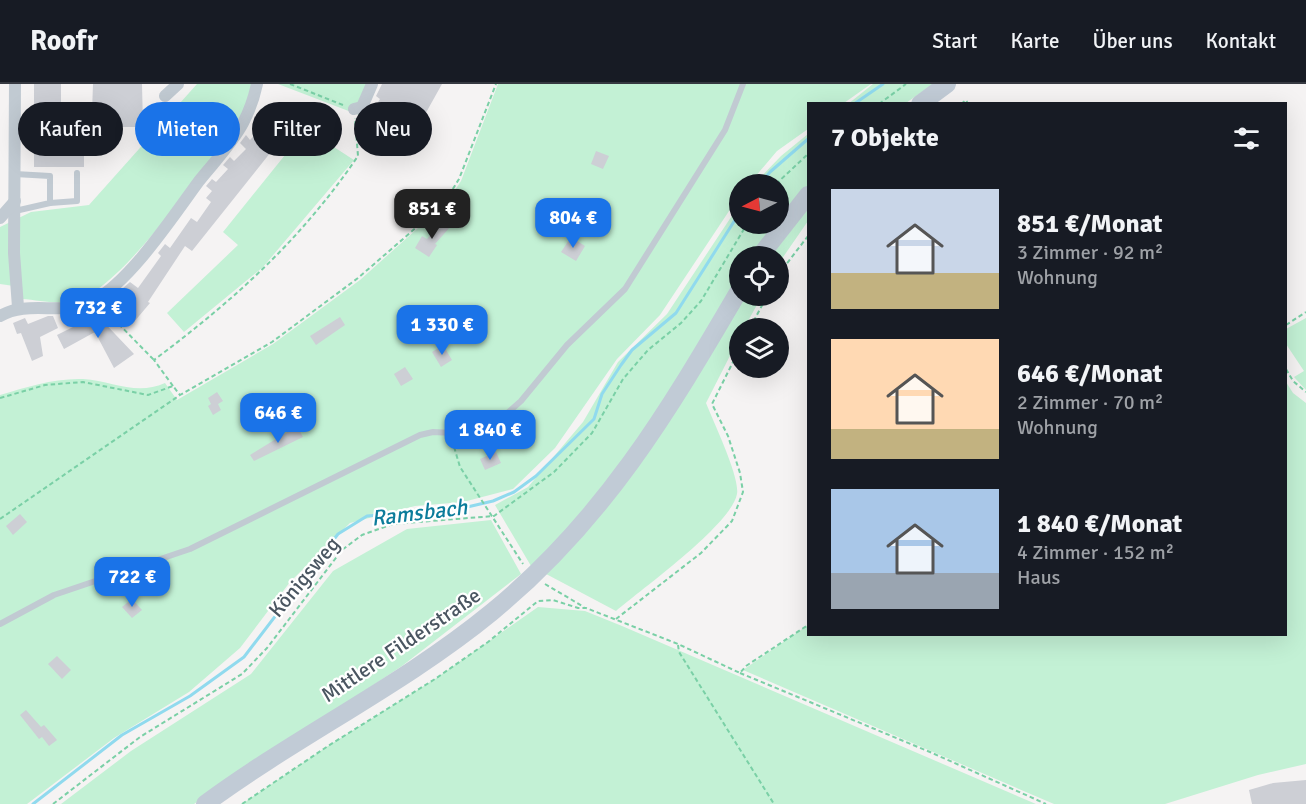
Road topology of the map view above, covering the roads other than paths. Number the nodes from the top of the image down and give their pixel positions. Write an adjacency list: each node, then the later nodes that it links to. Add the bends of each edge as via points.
1 (15, 84): 11 (street)
2 (178, 84): 7 (street)
3 (257, 84): 18 (street, via 250,110 237,134 137,260 95,300 68,307)
4 (372, 84): 8 (street)
5 (743, 84): 20 (lane, via 725,130 634,279 494,425 474,434 420,435 190,549 54,595)
6 (947, 84): 9 (main road)
7 (165, 96)
8 (364, 102)
9 (923, 102)
10 (76, 173): 13 (lane, via 77,201)
11 (15, 174): 13 (lane, via 50,176); 14 (street)
12 (807, 196): 16 (main road)
13 (50, 203): 14 (lane)
14 (15, 206): 15 (street); 18 (street)
15 (0, 218)
16 (768, 246)
17 (730, 306): 21 (main road, Mittlere Filderstraße, via 623,476 533,576 450,644)
18 (18, 307): 19 (street)
19 (0, 316)
20 (0, 624)
21 (205, 804)

